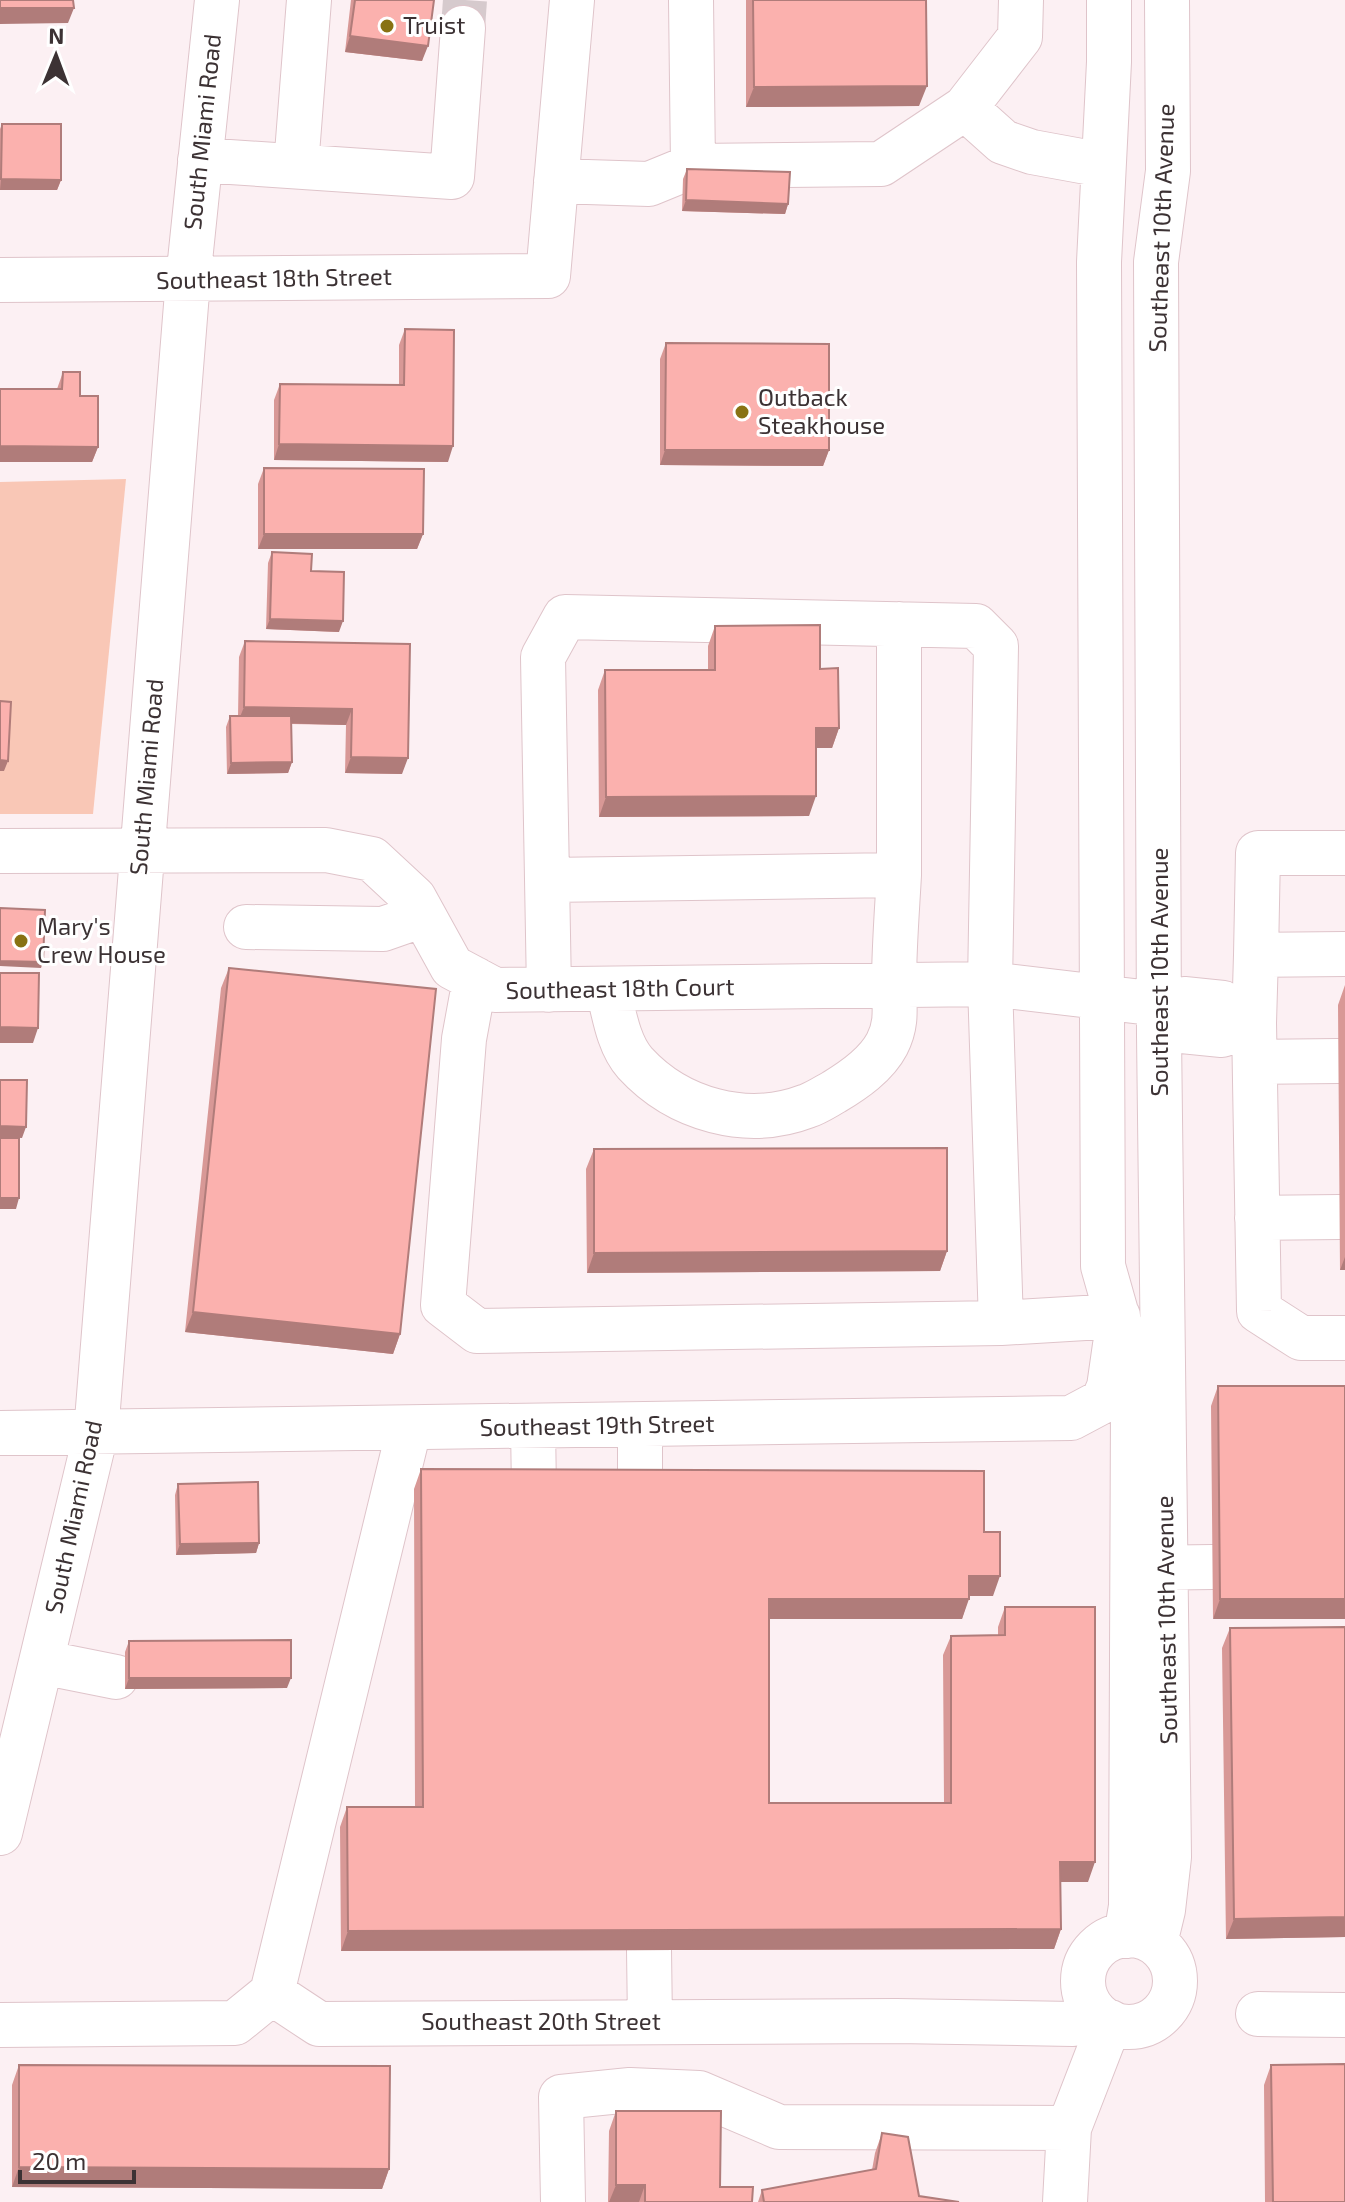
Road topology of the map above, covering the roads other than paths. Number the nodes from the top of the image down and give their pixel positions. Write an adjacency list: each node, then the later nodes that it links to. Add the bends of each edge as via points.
1 (217, 0): 10 (street, South Miami Road)
2 (309, 0): 12 (street)
3 (572, 0): 14 (street)
4 (691, 0): 13 (street)
5 (1021, 0): 9 (street, via 1020,37)
6 (1109, 0): 11 (street, Southeast 10th Avenue)
7 (1167, 0): 19 (street, Southeast 10th Avenue, via 1168,171 1156,262)
8 (468, 25): 12 (street, via 452,177)
9 (965, 108): 11 (street, via 1003,142); 13 (street, via 881,164)
10 (200, 160): 12 (street); 16 (street, South Miami Road)
11 (1103, 165): 18 (street, Southeast 10th Avenue)
12 (296, 166)
13 (693, 166): 14 (street, via 649,184)
14 (556, 181): 16 (street, Southeast 18th Street, via 548,276)
15 (0, 280): 16 (street, Southeast 18th Street)
16 (188, 280): 20 (street, South Miami Road)
17 (899, 624): 23 (street); 24 (street, via 565,617 543,657); 30 (street, via 976,626 996,646)
18 (1101, 721): 19 (street); 34 (street, Southeast 10th Avenue)
19 (1158, 723): 35 (street, Southeast 10th Avenue)
20 (141, 850): 21 (street, Southeast 18th Court); 25 (street, Southeast 18th Court, via 326,850 372,859 414,898); 47 (street, South Miami Road)
21 (0, 851)
22 (1345, 853): 28 (street, via 1258,853)
23 (899, 875): 24 (street); 31 (street)
24 (547, 880): 33 (street)
25 (423, 915): 26 (street, via 383,929); 29 (street, Southeast 18th Court, via 452,967)
26 (246, 927)
27 (1345, 954): 28 (street)
28 (1256, 955): 36 (street)
29 (475, 979): 33 (street, Southeast 18th Court, via 495,990); 41 (street, via 464,1039 443,1305 477,1331)
30 (990, 984): 31 (street, Southeast 18th Court); 34 (street, Southeast 18th Court); 41 (street)
31 (894, 986): 32 (street, Southeast 18th Court); 32 (street, via 896,1018 887,1045 858,1078 808,1106 776,1114 717,1113 656,1083 632,1060)
32 (608, 989): 33 (street, Southeast 18th Court)
33 (549, 990)
34 (1102, 996): 35 (street, Southeast 18th Court); 40 (street, Southeast 10th Avenue, via 1103,1266)
35 (1159, 1004): 36 (street, via 1182,1031); 51 (street, Southeast 10th Avenue)
36 (1254, 1042): 37 (street); 39 (street)
37 (1338, 1061)
38 (1340, 1217): 39 (street)
39 (1257, 1218): 42 (street, via 1259,1311 1301,1338)
40 (1118, 1316): 41 (street); 43 (street, Southeast 19th Street, via 1103,1401 1071,1418); 51 (street, Southeast 10th Avenue, via 1127,1351)
41 (1001, 1323)
42 (1345, 1338)
43 (640, 1425): 44 (street, Southeast 19th Street); 49 (street)
44 (533, 1427): 45 (street, Southeast 19th Street); 48 (street)
45 (409, 1429): 47 (street, Southeast 19th Street); 57 (street)
46 (0, 1433): 47 (street, Southeast 19th Street)
47 (96, 1433): 52 (street, South Miami Road)
48 (534, 1490)
49 (640, 1491)
50 (1213, 1567): 51 (street)
51 (1149, 1568): 55 (street, Southeast 10th Avenue, via 1169,1857 1163,1910)
52 (41, 1662): 53 (street); 54 (street, South Miami Road)
53 (116, 1677)
54 (2, 1819)
55 (1141, 1939): 60 (street, via 1112,1938 1099,1946 1084,1970 1086,1998); 60 (street, via 1167,1954 1174,1969 1171,2000 1149,2023 1118,2026)
56 (649, 1950): 61 (street)
57 (272, 1993): 61 (street, Southeast 20th Street, via 319,2024); 62 (street, via 235,2023)
58 (1258, 2014): 59 (street)
59 (1345, 2015)
60 (1105, 2020): 61 (street, Southeast 20th Street); 63 (street)
61 (650, 2022)
62 (0, 2025)
63 (1069, 2128): 64 (street, via 779,2127 699,2093 630,2090 561,2097); 65 (street)
64 (563, 2202)
65 (1065, 2202)

